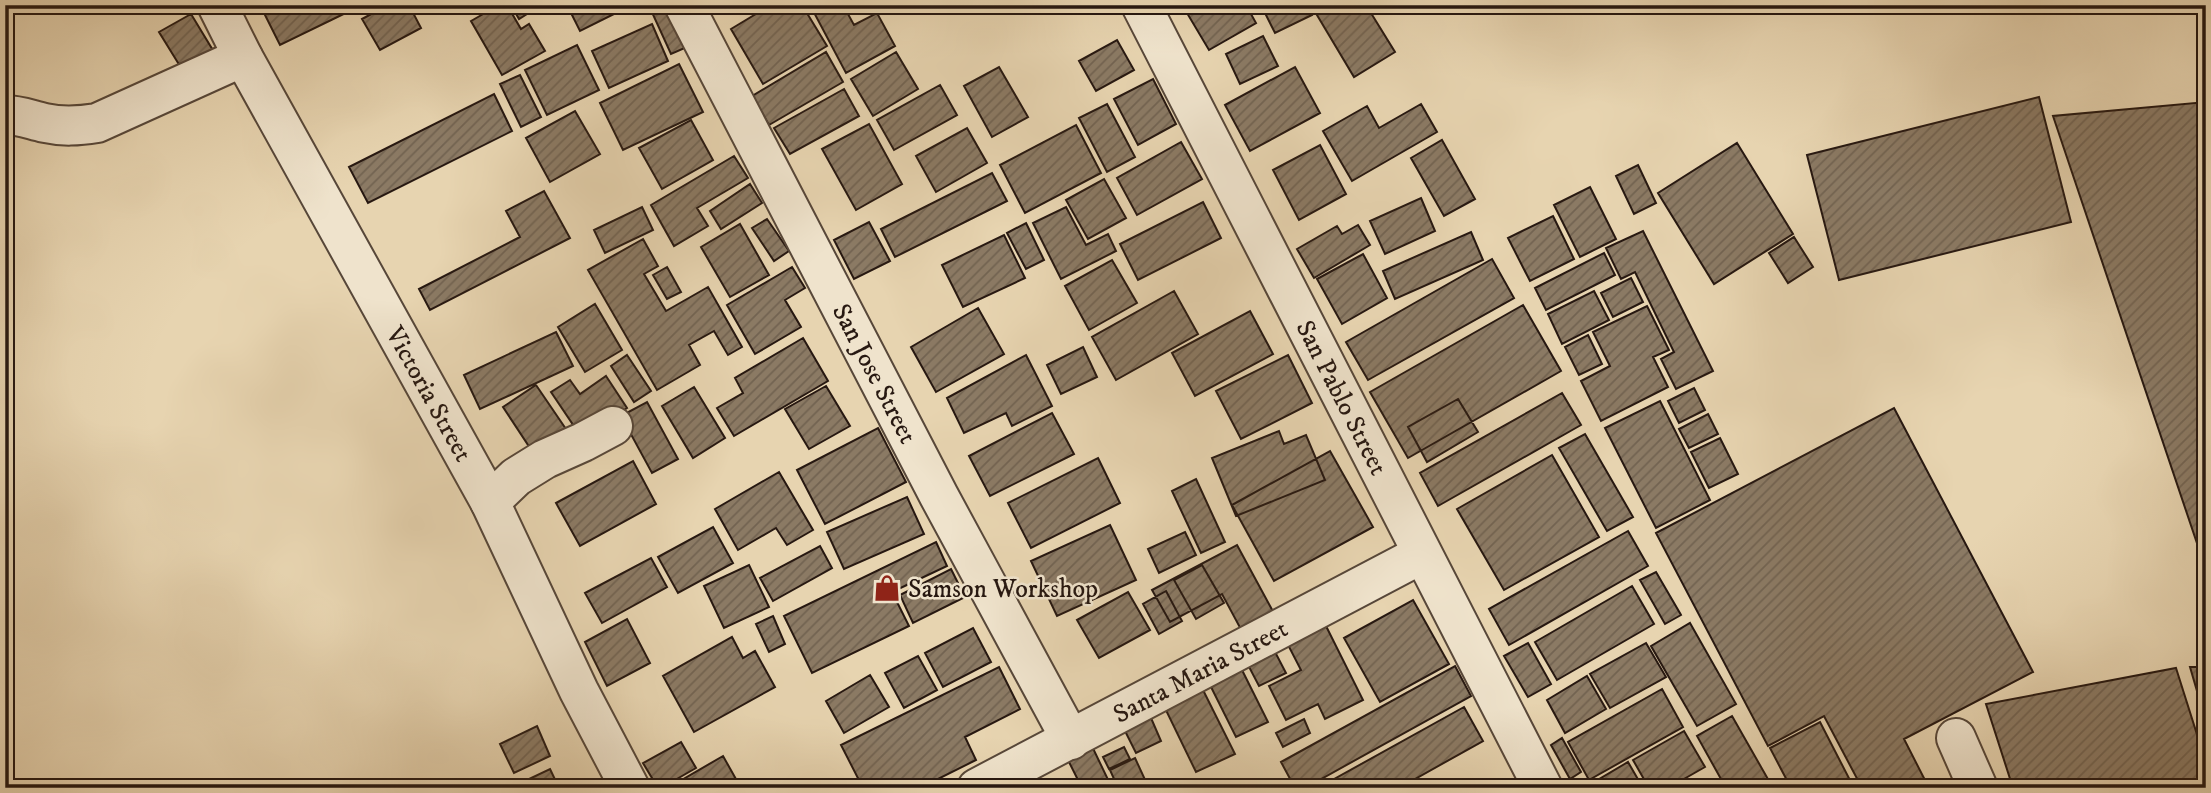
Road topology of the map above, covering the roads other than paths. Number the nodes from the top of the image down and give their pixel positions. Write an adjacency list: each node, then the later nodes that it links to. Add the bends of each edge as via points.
1 (217, 5): 4 (street, Victoria Street)
2 (684, 5): 10 (street, San Jose Street)
3 (1141, 5): 8 (street, San Pablo Street)
4 (243, 57): 5 (street, via 97,123 71,127); 7 (street, Victoria Street)
5 (5, 115)
6 (613, 426): 7 (street, via 545,459 516,477)
7 (490, 502): 11 (street, Victoria Street)
8 (1422, 554): 10 (street, Santa Maria Street); 13 (street, San Pablo Street)
9 (1956, 738): 14 (street)
10 (1071, 740): 12 (street, Santa Maria Street)
11 (630, 788)
12 (977, 788)
13 (1543, 788)
14 (1978, 788)

